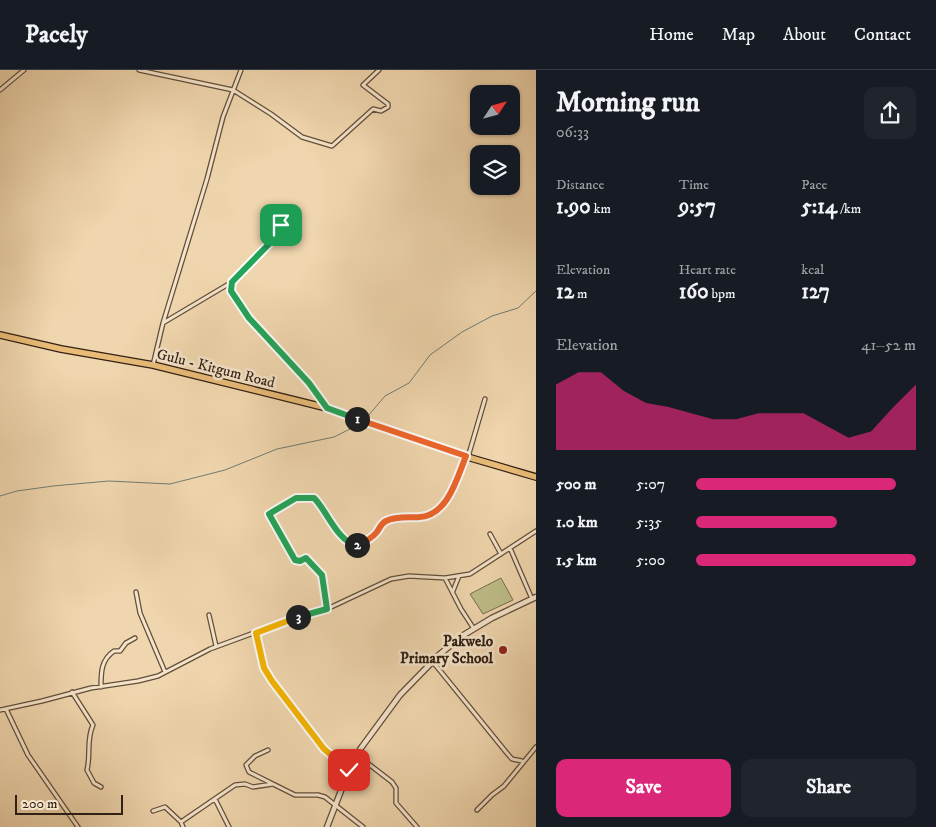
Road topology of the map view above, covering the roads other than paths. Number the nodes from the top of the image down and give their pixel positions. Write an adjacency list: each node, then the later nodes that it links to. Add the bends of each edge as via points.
1 (24, 70): 6 (street)
2 (139, 70): 5 (street)
3 (241, 70): 7 (street)
4 (380, 70): 7 (street, via 363,85 388,107 381,111 373,110 332,146 302,137)
5 (167, 73): 7 (street)
6 (0, 90)
7 (233, 90): 10 (street)
8 (296, 230): 9 (street, via 281,225 269,244)
9 (232, 282): 10 (street); 14 (street, via 231,291 249,318 309,383)
10 (163, 323): 12 (street)
11 (0, 335): 12 (main road, Gulu - Kitgum Road)
12 (153, 365): 14 (main road, Gulu - Kitgum Road)
13 (484, 399): 15 (street)
14 (327, 408): 15 (main road, Gulu - Kitgum Road)
15 (467, 456): 16 (main road, Gulu - Kitgum Road); 26 (street, via 437,512 422,517 388,520 360,544 350,543 314,498 296,498 269,514 295,560 306,558 321,572)
16 (536, 477)
17 (536, 531): 19 (street)
18 (490, 534): 20 (street)
19 (510, 548): 20 (street); 25 (street)
20 (501, 554): 21 (street, via 470,574)
21 (459, 576): 22 (street); 23 (street)
22 (445, 578): 23 (street); 26 (street, via 409,576 391,579)
23 (453, 591): 28 (street)
24 (136, 592): 33 (street, via 140,613)
25 (534, 598): 28 (street)
26 (327, 609): 29 (street)
27 (209, 615): 31 (street)
28 (474, 629): 32 (street, via 450,645)
29 (256, 633): 31 (street); 42 (street, via 264,668 272,681 324,749)
30 (135, 638): 34 (street, via 104,660)
31 (216, 646): 33 (street)
32 (433, 662): 40 (street, via 394,701); 41 (street, via 512,759)
33 (165, 672): 34 (street, via 138,681)
34 (101, 686): 35 (street)
35 (72, 692): 36 (street); 44 (street, via 93,725 86,770 94,783)
36 (6, 708): 37 (street); 51 (street, via 28,755)
37 (0, 710)
38 (536, 747): 41 (street)
39 (268, 750): 43 (street, via 246,764 249,772)
40 (357, 755): 42 (street); 55 (street, via 392,782 396,788 396,803)
41 (522, 761): 47 (street, via 504,786)
42 (349, 770): 46 (street)
43 (273, 784): 45 (street, via 235,785); 46 (street, via 294,795 325,797)
44 (102, 787)
45 (215, 800): 49 (street); 53 (street)
46 (335, 806): 50 (street); 54 (street)
47 (477, 810)
48 (153, 811): 49 (street, via 165,807)
49 (181, 822): 52 (street)
50 (328, 826)
51 (78, 827)
52 (183, 827)
53 (229, 827)
54 (363, 827)
55 (418, 827)

